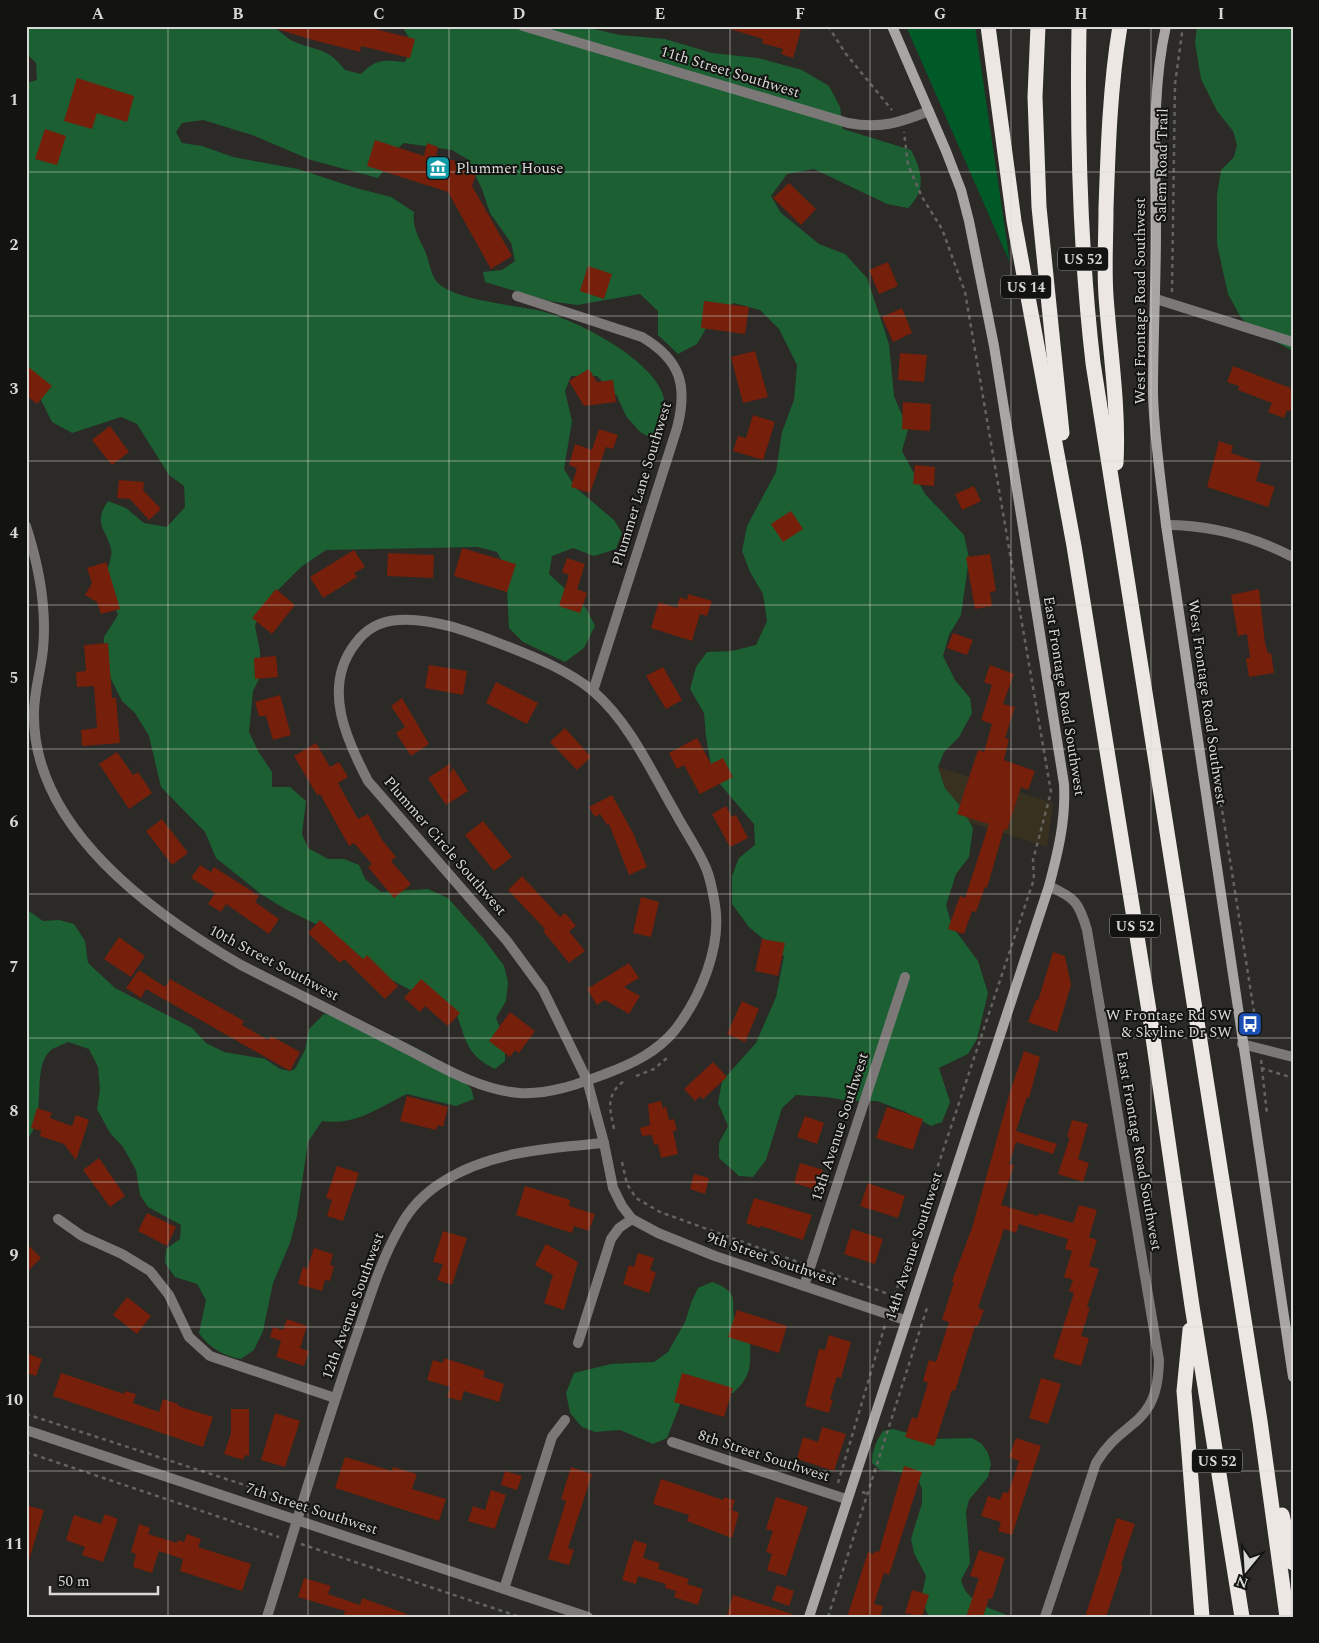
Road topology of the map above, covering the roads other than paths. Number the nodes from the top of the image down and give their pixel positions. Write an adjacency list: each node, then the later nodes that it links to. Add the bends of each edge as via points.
1 (522, 26): 8 (street, 11th Street Southwest, via 828,118 865,126 902,122)
2 (892, 26): 8 (street, East Frontage Road Southwest)
3 (988, 26): 15 (highway, US 14, via 1014,221)
4 (1038, 26): 15 (highway, US 52, via 1035,97 1039,207)
5 (1079, 26): 12 (highway, US 52, via 1082,255 1093,363)
6 (1120, 26): 12 (highway, via 1109,133 1106,242 1106,294 1118,429)
7 (1166, 26): 10 (street, West Frontage Road Southwest, via 1156,109)
8 (929, 111): 18 (street, East Frontage Road Southwest, via 961,190 975,250 1064,784 1062,836)
9 (517, 296): 17 (street, Plummer Lane Southwest, via 642,337 671,360 683,390 677,428)
10 (1156, 299): 11 (street); 13 (street, West Frontage Road Southwest, via 1154,393)
11 (1293, 342)
12 (1114, 490): 33 (highway, US 52)
13 (1166, 525): 16 (street, via 1231,532); 20 (street, West Frontage Road Southwest)
14 (26, 526): 22 (street, 10th Street Southwest, via 36,559 44,608 43,651 34,714 40,759 65,814 113,873 177,926 233,961 480,1084 518,1093 540,1093)
15 (1074, 546): 27 (highway, US 52, via 1149,1007)
16 (1293, 557)
17 (593, 691): 22 (street, Plummer Circle Southwest, via 635,741 706,868 716,922 700,988 686,1015 668,1038 636,1061); 22 (street, Plummer Circle Southwest, via 538,658 481,636 421,620 397,620 369,630 350,650 342,665 338,702 354,755 368,781 446,869 543,990)
18 (1049, 886): 28 (street, 14th Avenue Southwest); 43 (street, East Frontage Road Southwest, via 1070,896 1078,904 1087,930 1159,1360 1159,1376 1151,1404 1142,1417 1096,1462)
19 (905, 977): 26 (street, 13th Avenue Southwest)
20 (1242, 1044): 21 (street); 30 (street, West Frontage Road Southwest)
21 (1293, 1057)
22 (587, 1080): 23 (street, Plummer Circle Southwest)
23 (604, 1143): 25 (street, Plummer Circle Southwest, via 613,1188); 31 (street, 12th Avenue Southwest, via 550,1148 485,1162 443,1181 426,1194 401,1224 391,1242)
24 (58, 1219): 31 (street, via 82,1236 150,1271 169,1295 189,1337 210,1356)
25 (632, 1219): 26 (street, 9th Street Southwest, via 674,1240); 29 (street, via 611,1239)
26 (804, 1286): 28 (street, 9th Street Southwest)
27 (1192, 1306): 44 (highway, via 1184,1391); 45 (highway, US 52)
28 (905, 1320): 36 (street, 14th Avenue Southwest)
29 (578, 1344)
30 (1293, 1377)
31 (335, 1398): 37 (street, 12th Avenue Southwest)
32 (565, 1420): 39 (street, via 552,1437)
33 (1260, 1420): 38 (highway); 46 (highway, US 52)
34 (26, 1430): 37 (street, 7th Street Southwest)
35 (672, 1442): 36 (street, 8th Street Southwest)
36 (846, 1499): 42 (street, 14th Avenue Southwest)
37 (298, 1520): 39 (street, 7th Street Southwest); 40 (street, 12th Avenue Southwest)
38 (1293, 1563)
39 (504, 1589): 41 (street, 7th Street Southwest)
40 (267, 1617)
41 (588, 1617)
42 (809, 1617)
43 (1045, 1617)
44 (1202, 1617)
45 (1242, 1617)
46 (1287, 1617)

